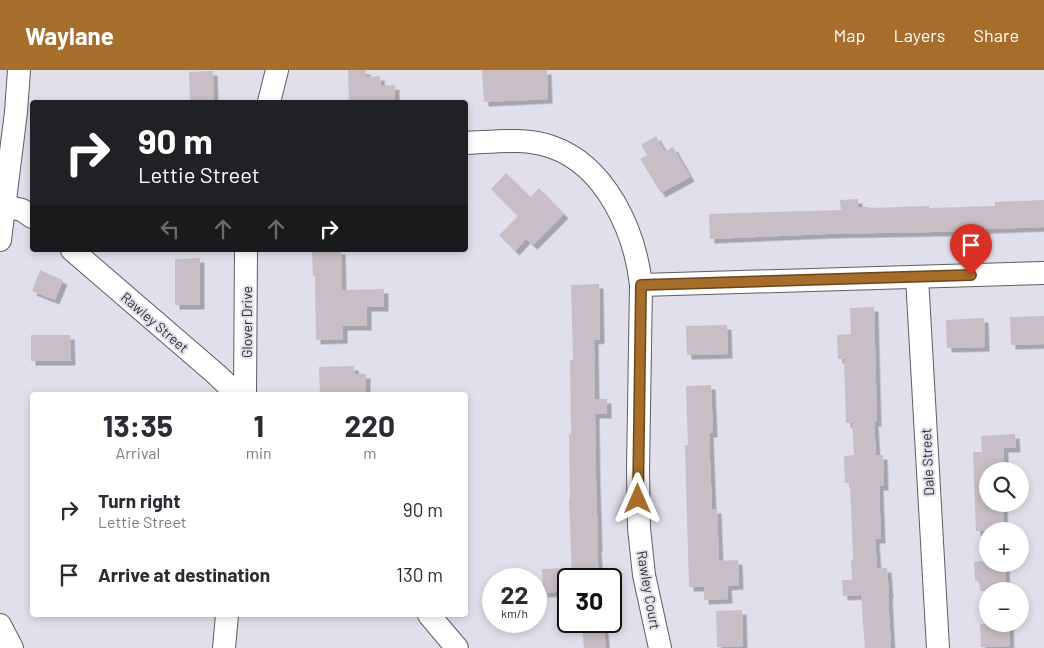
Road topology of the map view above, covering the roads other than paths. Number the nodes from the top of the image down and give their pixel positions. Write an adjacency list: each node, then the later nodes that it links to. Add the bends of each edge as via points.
1 (19, 70): 5 (street)
2 (277, 70): 3 (street)
3 (270, 100)
4 (468, 143): 12 (street, Rawley Court, via 532,142 552,147 588,168 610,195 624,223)
5 (4, 206): 6 (street); 7 (street)
6 (30, 216)
7 (0, 240)
8 (74, 252): 13 (street, Rawley Street)
9 (246, 252): 14 (street, Glover Drive)
10 (1044, 273): 11 (street)
11 (917, 277): 12 (street); 22 (street, Dale Street)
12 (641, 285): 21 (street, Rawley Court, via 639,528 644,575)
13 (235, 392)
14 (245, 392)
15 (227, 617): 19 (street)
16 (431, 617): 20 (street)
17 (0, 626): 18 (street)
18 (12, 648)
19 (224, 648)
20 (457, 648)
21 (660, 648)
22 (938, 648)

